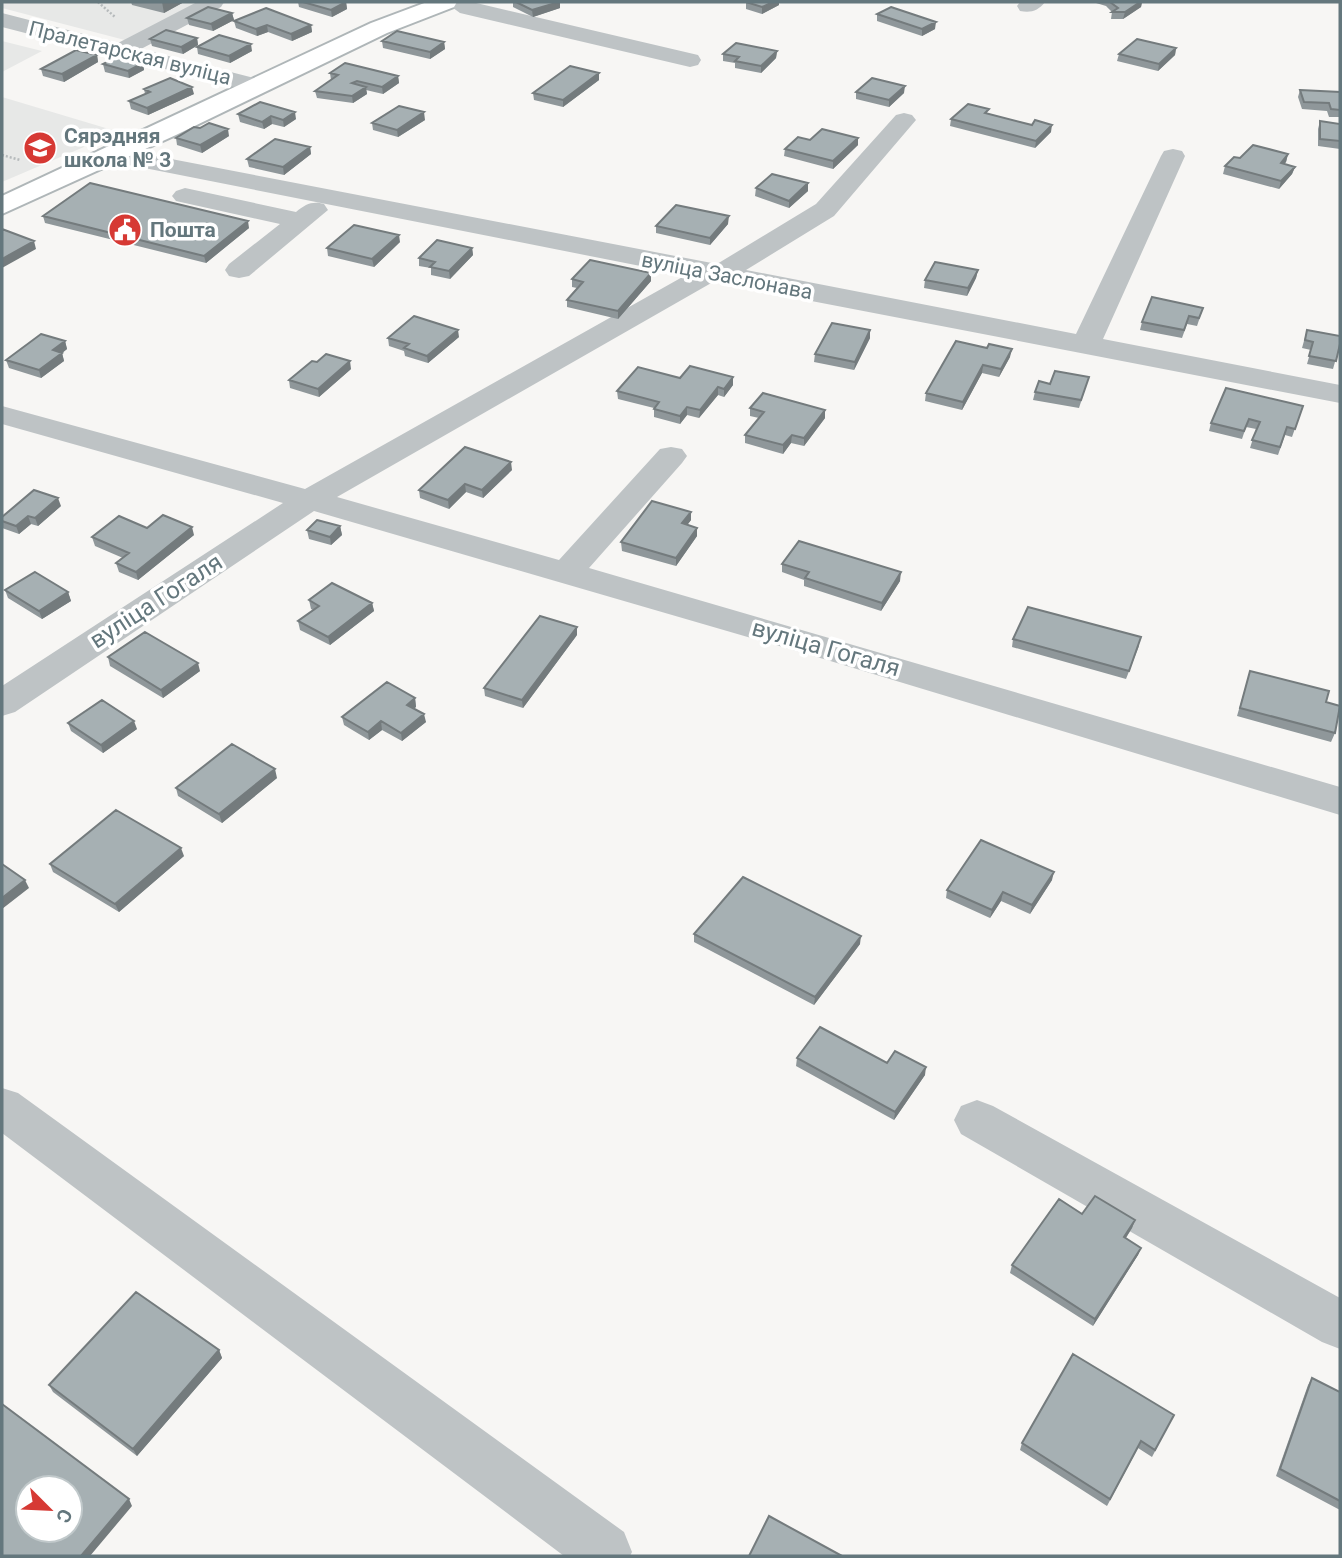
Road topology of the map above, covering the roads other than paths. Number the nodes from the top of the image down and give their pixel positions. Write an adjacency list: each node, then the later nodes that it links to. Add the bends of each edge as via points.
1 (213, 2): 5 (street)
2 (446, 2): 7 (main road, Пралетарская вуліца, via 390,23)
3 (456, 2): 6 (street, via 542,27)
4 (2, 20): 5 (street, Пралетарская вуліца)
5 (121, 51): 7 (street, Пралетарская вуліца)
6 (690, 60)
7 (258, 86): 9 (main road, Пралетарская вуліца)
8 (904, 120): 16 (street, вуліца Гогаля, via 825,210)
9 (114, 155): 12 (street, вуліца Заслонава); 13 (main road, Пралетарская вуліца)
10 (1173, 156): 17 (street)
11 (186, 196): 14 (street)
12 (330, 198): 14 (street); 16 (street, вуліца Заслонава)
13 (2, 206)
14 (301, 221): 15 (street)
15 (239, 270)
16 (714, 274): 17 (street, вуліца Заслонава); 21 (street, вуліца Гогаля)
17 (1086, 344): 18 (street, вуліца Заслонава)
18 (1340, 394)
19 (2, 415): 21 (street, вуліца Гогаля)
20 (671, 456): 22 (street)
21 (311, 499): 22 (street, вуліца Гогаля); 23 (street, вуліца Гогаля)
22 (566, 573): 24 (street, вуліца Гогаля)
23 (2, 703)
24 (1340, 802)
25 (2, 1107): 28 (street)
26 (977, 1120): 27 (street)
27 (1340, 1325)
28 (604, 1552)

